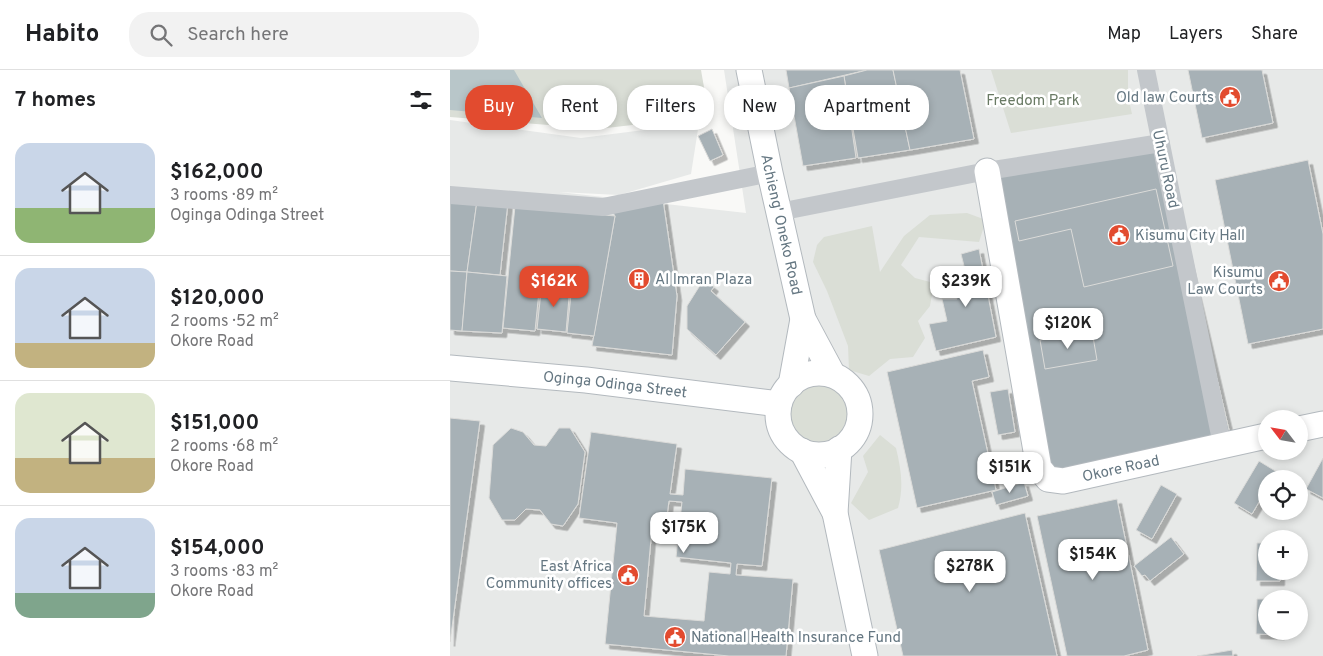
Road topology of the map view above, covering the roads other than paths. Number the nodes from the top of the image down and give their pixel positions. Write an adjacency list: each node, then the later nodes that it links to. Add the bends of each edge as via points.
1 (749, 70): 5 (main road, Achieng' Oneko Road)
2 (1146, 70): 3 (street, Uhuru Road)
3 (1161, 143): 4 (street); 16 (street, Uhuru Road)
4 (987, 171): 7 (street); 16 (main road, Okore Road, via 1039,468 1048,479 1063,481)
5 (770, 173): 6 (street, via 603,207); 7 (main road, Achieng' Oneko Road)
6 (450, 195)
7 (779, 212): 8 (main road, Achieng' Oneko Road)
8 (803, 319): 10 (main road, Achieng' Oneko Road); 12 (main road, Achieng' Oneko Road)
9 (450, 368): 12 (main road, Oginga Odinga Street)
10 (833, 375): 12 (main road, via 811,374 800,378); 17 (main road, via 849,386 859,403 857,430)
11 (450, 380): 12 (main road, Oginga Odinga Street, via 586,393)
12 (782, 402): 18 (main road, via 784,434)
13 (1323, 424): 14 (main road)
14 (1308, 427)
15 (1258, 438): 16 (main road, Okore Road)
16 (1222, 445)
17 (839, 449): 18 (main road, via 828,454); 19 (main road)
18 (802, 451): 19 (main road)
19 (835, 513): 20 (main road)
20 (865, 656)

